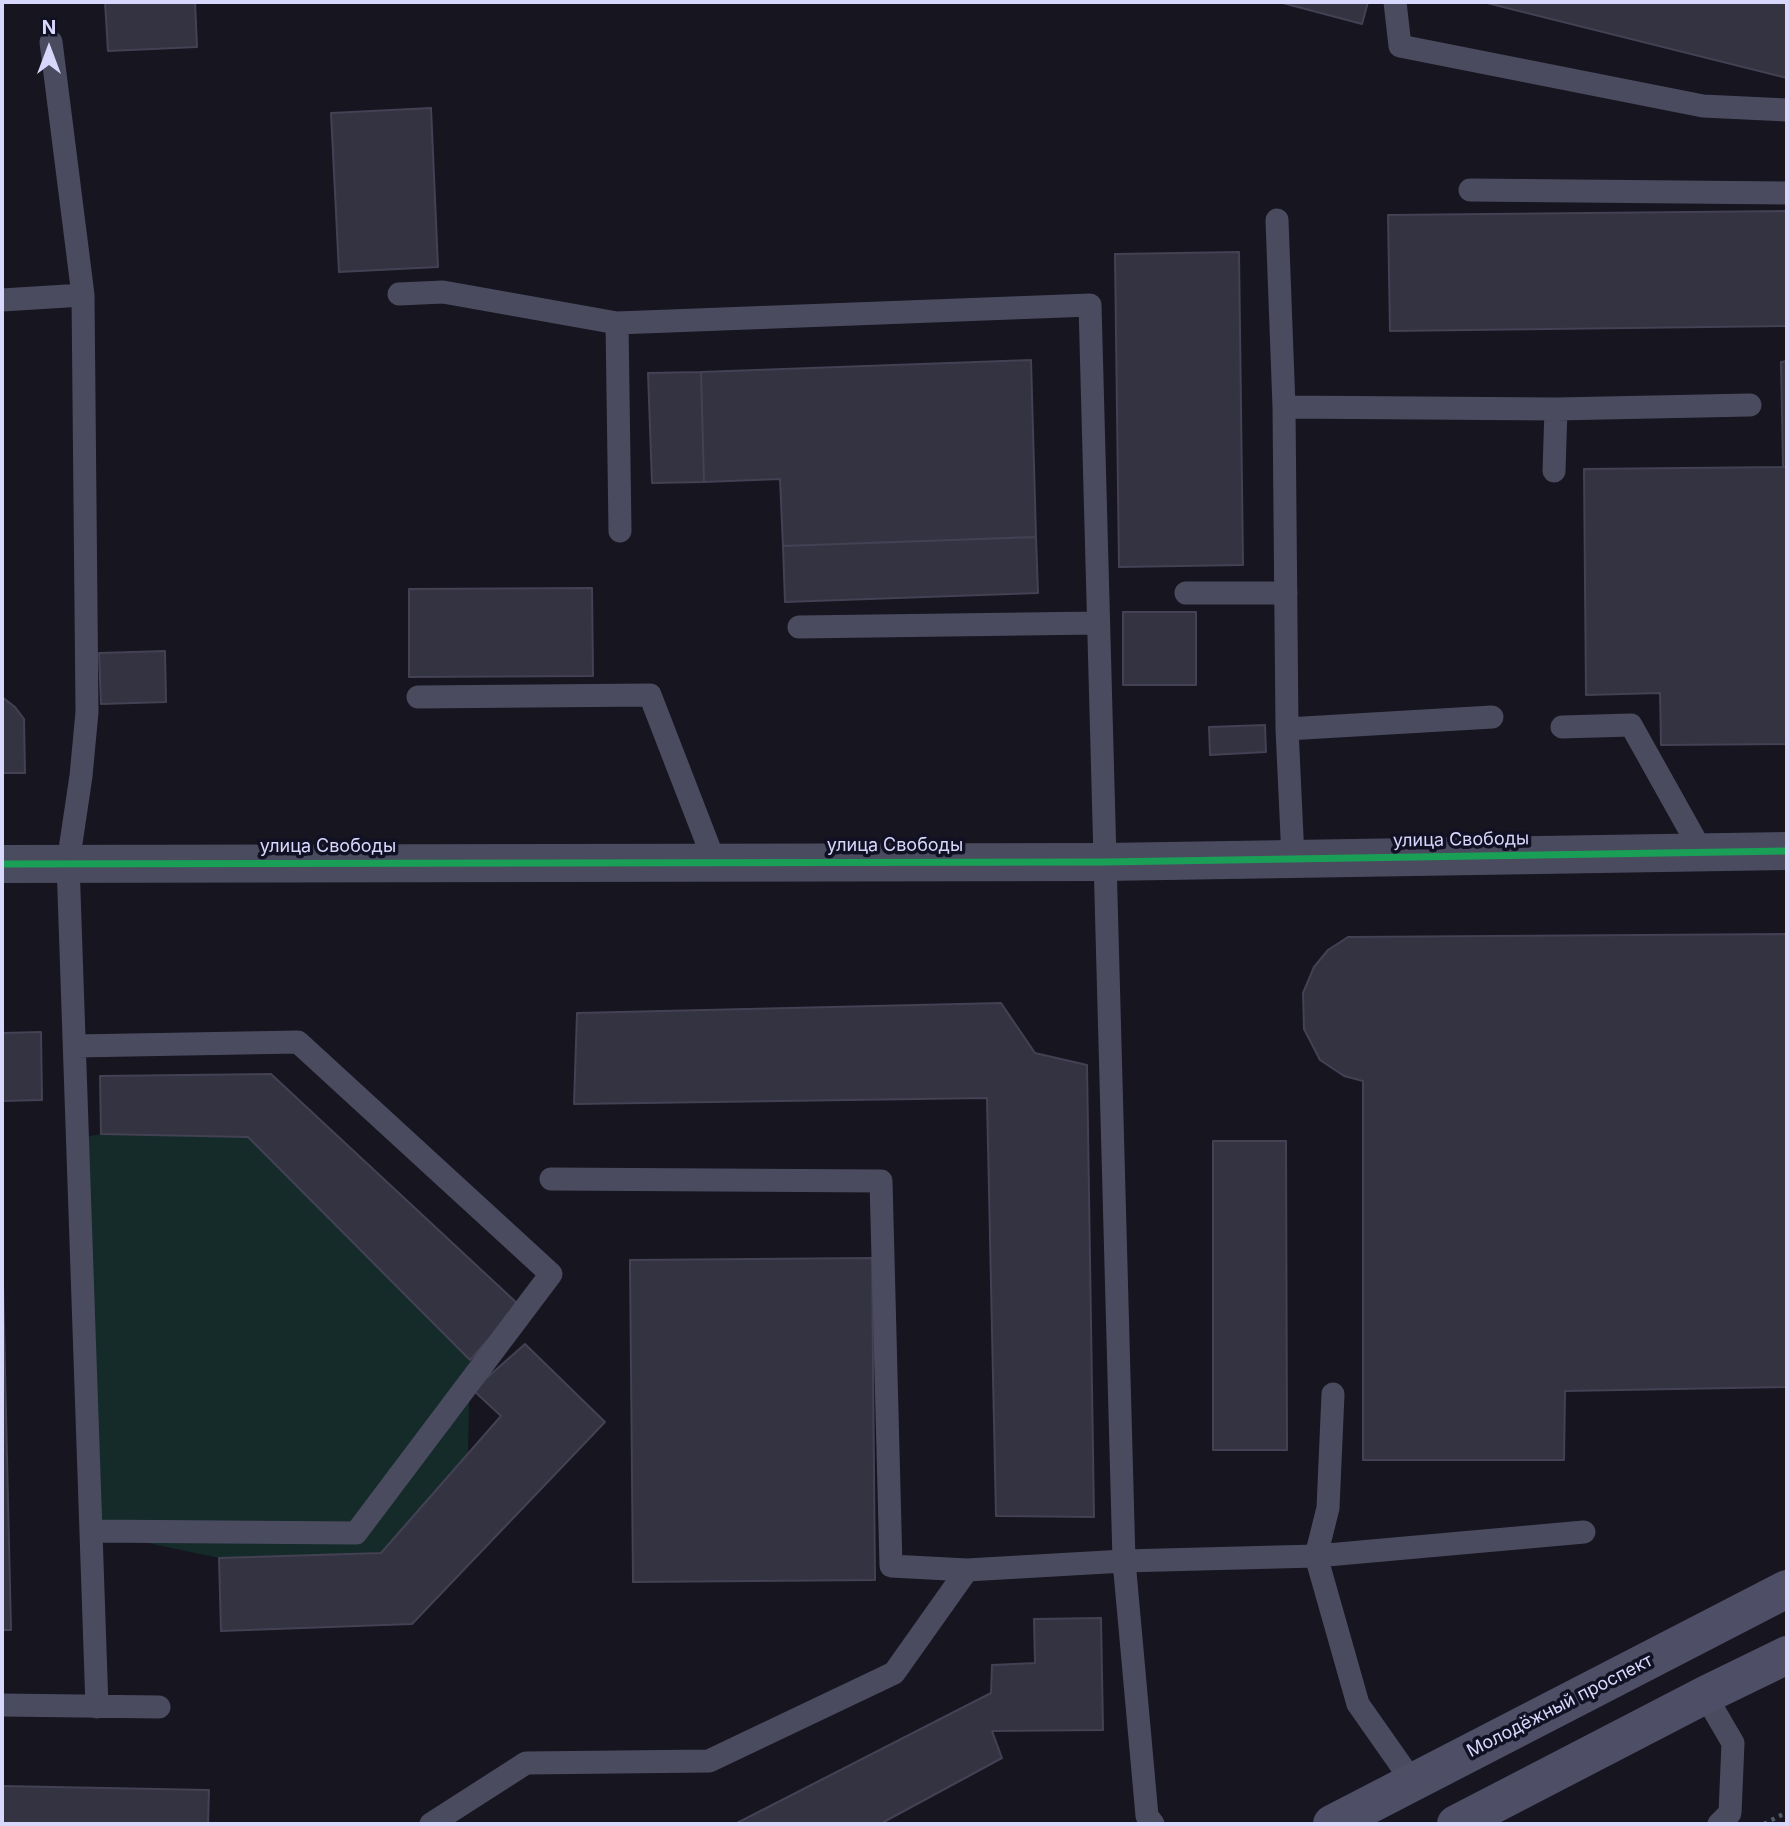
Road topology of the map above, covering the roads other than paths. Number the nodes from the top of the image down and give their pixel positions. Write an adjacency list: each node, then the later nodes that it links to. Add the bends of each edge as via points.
1 (1395, 2): 3 (lane, via 1400,46 1703,106)
2 (51, 42): 8 (lane)
3 (1787, 110)
4 (1470, 190): 5 (lane)
5 (1787, 193)
6 (1277, 220): 12 (lane)
7 (399, 293): 10 (lane, via 443,292)
8 (83, 295): 9 (lane); 28 (lane, via 88,712)
9 (2, 300)
10 (617, 323): 15 (lane); 18 (lane, via 1090,305)
11 (1751, 405): 13 (lane)
12 (1284, 407): 13 (lane); 17 (lane)
13 (1556, 409): 14 (lane)
14 (1554, 471)
15 (620, 531)
16 (1186, 593): 17 (lane)
17 (1286, 593): 23 (lane)
18 (1098, 623): 19 (lane); 27 (lane)
19 (799, 627)
20 (418, 697): 29 (lane, via 650,695)
21 (1492, 717): 23 (lane)
22 (1562, 727): 25 (lane, via 1631,725)
23 (1287, 729): 26 (lane)
24 (1787, 851): 25 (street, улица Свободы)
25 (1702, 852): 26 (street, улица Свободы)
26 (1293, 858): 27 (street, улица Свободы)
27 (1105, 862): 29 (street, улица Свободы); 37 (lane)
28 (68, 863): 29 (street, улица Свободы); 30 (street, улица Свободы); 31 (lane)
29 (715, 863)
30 (2, 864)
31 (75, 1046): 34 (lane); 34 (lane, via 298,1042 551,1274 356,1533)
32 (551, 1179): 38 (lane, via 881,1181 891,1566)
33 (1333, 1394): 36 (lane, via 1328,1508)
34 (91, 1531): 43 (lane)
35 (1584, 1532): 36 (lane)
36 (1316, 1556): 37 (lane); 45 (lane, via 1358,1704)
37 (1125, 1561): 38 (lane); 48 (lane, via 1147,1816)
38 (967, 1570): 47 (lane, via 894,1674 709,1761 526,1763)
39 (1787, 1589): 45 (main road, Молодёжный проспект)
40 (1787, 1655): 41 (main road)
41 (1704, 1695): 46 (lane, via 1733,1743); 50 (main road)
42 (2, 1705): 43 (lane)
43 (97, 1707): 44 (lane)
44 (159, 1707)
45 (1412, 1781): 49 (main road, Молодёжный проспект)
46 (1730, 1820)
47 (431, 1824)
48 (1153, 1824)
49 (1332, 1824)
50 (1456, 1824)

